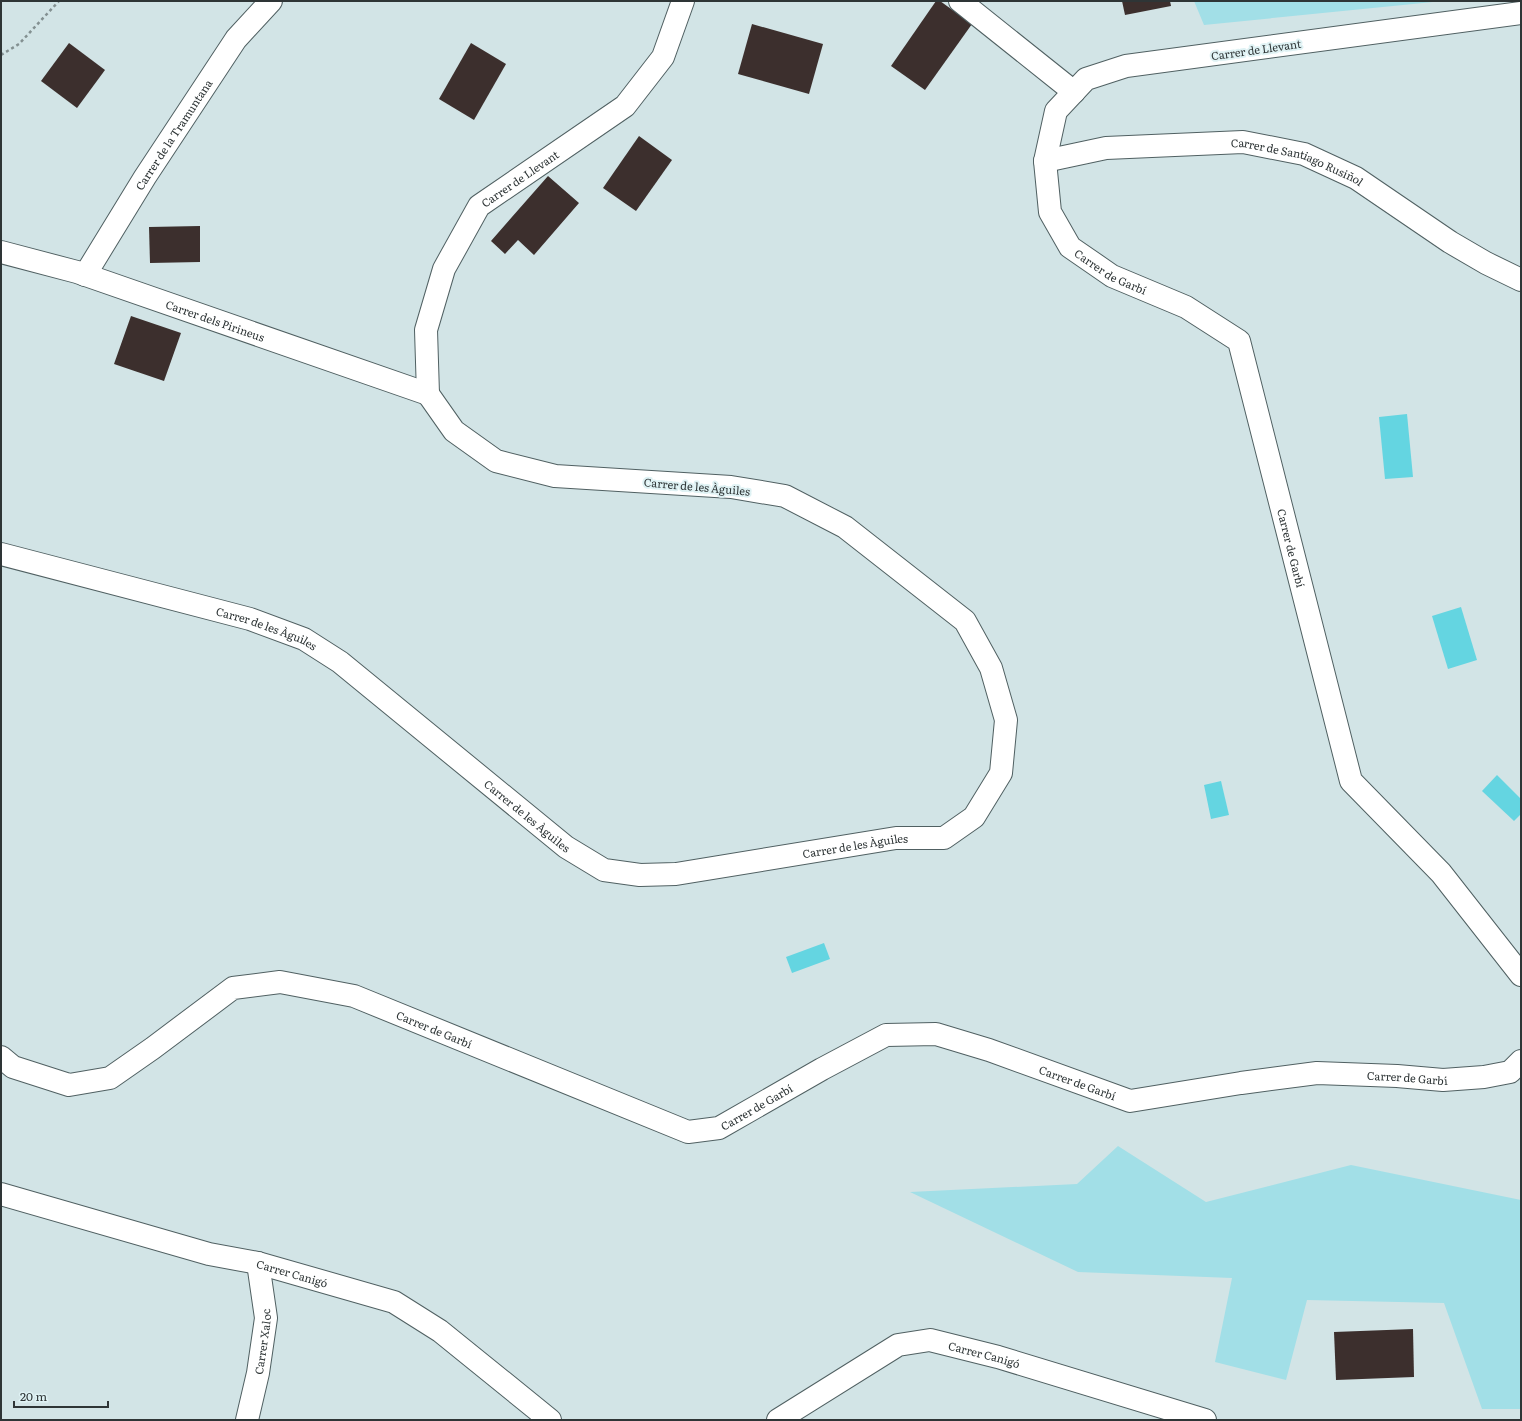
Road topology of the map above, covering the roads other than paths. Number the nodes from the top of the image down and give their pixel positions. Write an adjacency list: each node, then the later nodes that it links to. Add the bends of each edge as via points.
1 (271, 1): 8 (street, Carrer de la Tramuntana, via 236,39 145,177)
2 (683, 1): 10 (street, Carrer de Llevant, via 663,57 625,106 479,206 444,269 426,330)
3 (960, 1): 5 (street)
4 (1521, 13): 5 (street, Carrer de Llevant, via 1126,66 1086,79)
5 (1074, 92): 6 (street, Carrer de Llevant, via 1056,111)
6 (1045, 161): 9 (street, Carrer de Santiago Rusiñol, via 1106,148 1243,142 1304,154 1356,178 1450,242); 12 (street, Carrer de Garbí, via 1050,212 1070,247 1112,276 1186,307 1239,341 1351,781 1441,873)
7 (1, 252): 8 (street, Carrer dels Pirineus)
8 (85, 275): 10 (street, Carrer dels Pirineus)
9 (1521, 280)
10 (428, 394): 11 (street, Carrer de les Àguiles, via 454,431 496,461 555,476 730,487 785,496 845,527 965,621 991,668 1006,720 1001,773 974,817 944,838 896,838 676,874 640,875 604,870 566,847 340,662 304,639 250,619)
11 (1, 554)
12 (1521, 975)
13 (1, 1057): 14 (street, Carrer de Garbí, via 13,1067 69,1085 110,1078 233,988 280,982 354,996 688,1132 719,1128 886,1035 936,1034 990,1050 1130,1102 1226,1085 1317,1073 1443,1080 1484,1077 1510,1072)
14 (1521, 1061)
15 (1, 1194): 16 (street, Carrer Canigó, via 209,1254)
16 (258, 1263): 17 (street, Carrer Xaloc, via 266,1318 258,1373); 18 (street, Carrer Canigó, via 394,1302 440,1332)
17 (247, 1420)
18 (550, 1420)
19 (778, 1420): 20 (street, Carrer Canigó, via 898,1345 930,1340 998,1357)
20 (1205, 1420)

